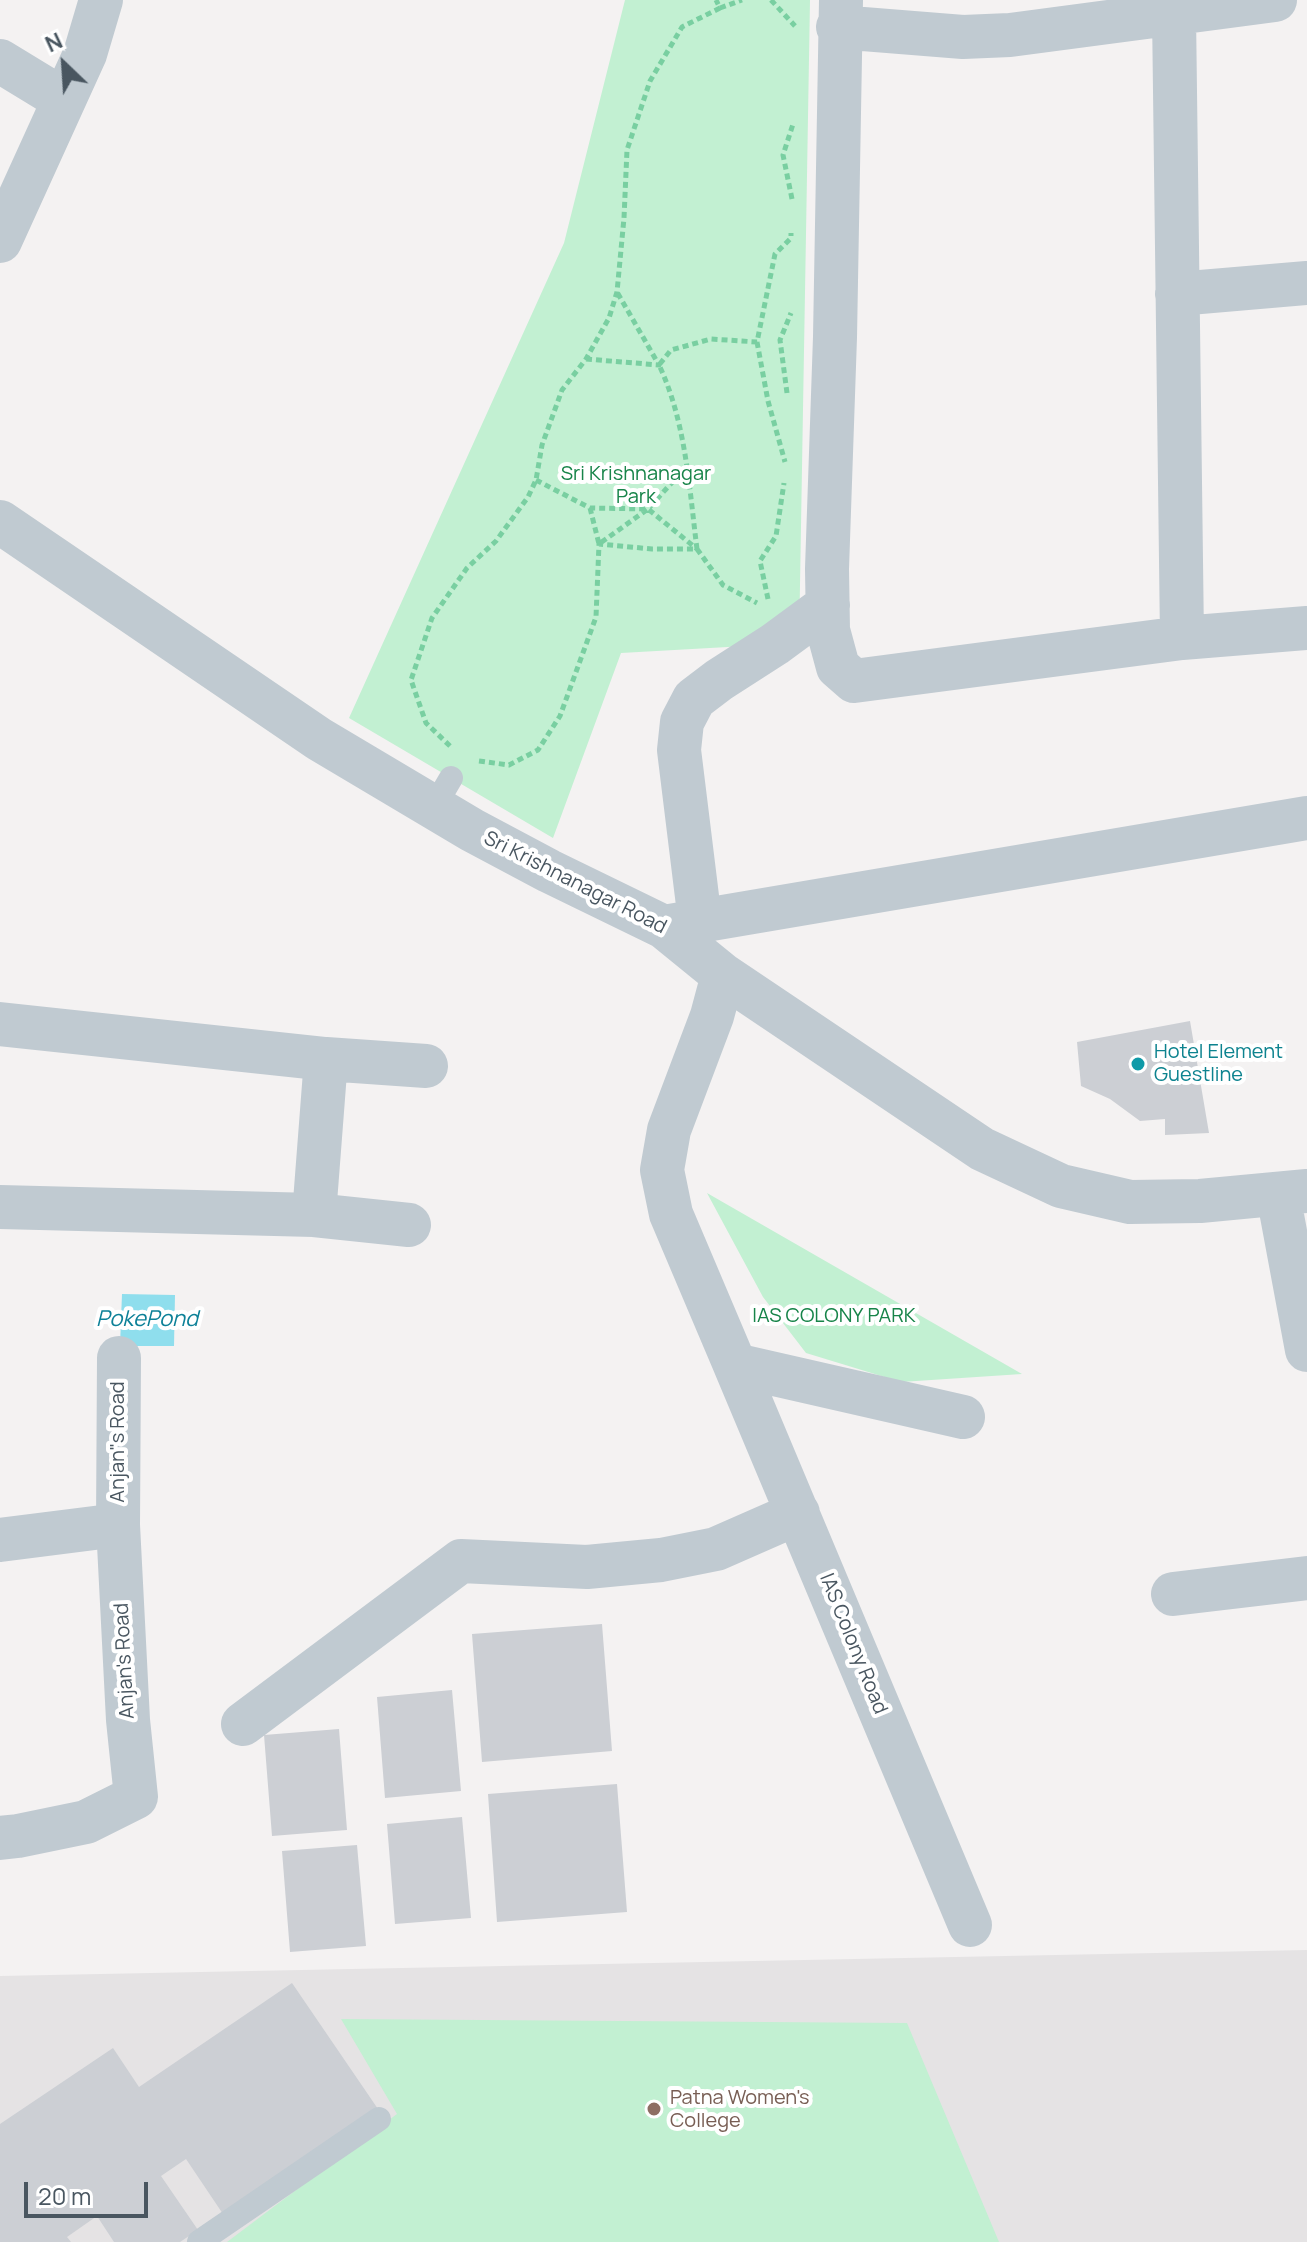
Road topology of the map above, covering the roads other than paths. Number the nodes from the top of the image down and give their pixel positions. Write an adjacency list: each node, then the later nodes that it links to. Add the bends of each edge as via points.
1 (101, 0): 6 (street)
2 (1257, 1): 3 (street)
3 (1174, 13): 4 (street, via 963,37); 9 (street)
4 (840, 14): 11 (street)
5 (0, 61): 6 (street)
6 (64, 100): 7 (street)
7 (0, 241)
8 (1307, 283): 9 (street)
9 (1177, 294): 13 (street)
10 (0, 522): 15 (street, Sri Krishnanagar Road, via 319,739 442,792 549,871)
11 (828, 605): 13 (street, via 838,667 854,681); 15 (street, via 694,699 682,722)
12 (1307, 628): 13 (street)
13 (1182, 638)
14 (1307, 818): 15 (street)
15 (682, 924): 16 (street, Sri Krishnanagar Road)
16 (723, 975): 20 (street, Sri Krishnanagar Road, via 982,1149 1061,1186 1130,1202); 26 (street, IAS Colony Road, via 669,1130 662,1170 671,1214)
17 (0, 1024): 18 (street)
18 (326, 1059): 19 (street); 22 (street)
19 (426, 1066)
20 (1293, 1192): 24 (street)
21 (0, 1207): 22 (street)
22 (314, 1215): 23 (street)
23 (409, 1225)
24 (1307, 1350)
25 (119, 1358): 29 (street, Anjan"s Road)
26 (735, 1365): 27 (street); 28 (street, IAS Colony Road)
27 (963, 1417)
28 (798, 1513): 33 (street, via 716,1549 661,1560 587,1567 461,1561); 35 (street, IAS Colony Road)
29 (118, 1525): 30 (street); 34 (street, Anjan's Road, via 136,1797 86,1822)
30 (0, 1540)
31 (1307, 1578): 32 (street)
32 (1173, 1594)
33 (243, 1724)
34 (0, 1838)
35 (970, 1925)
36 (379, 2119): 37 (lane)
37 (199, 2242)

